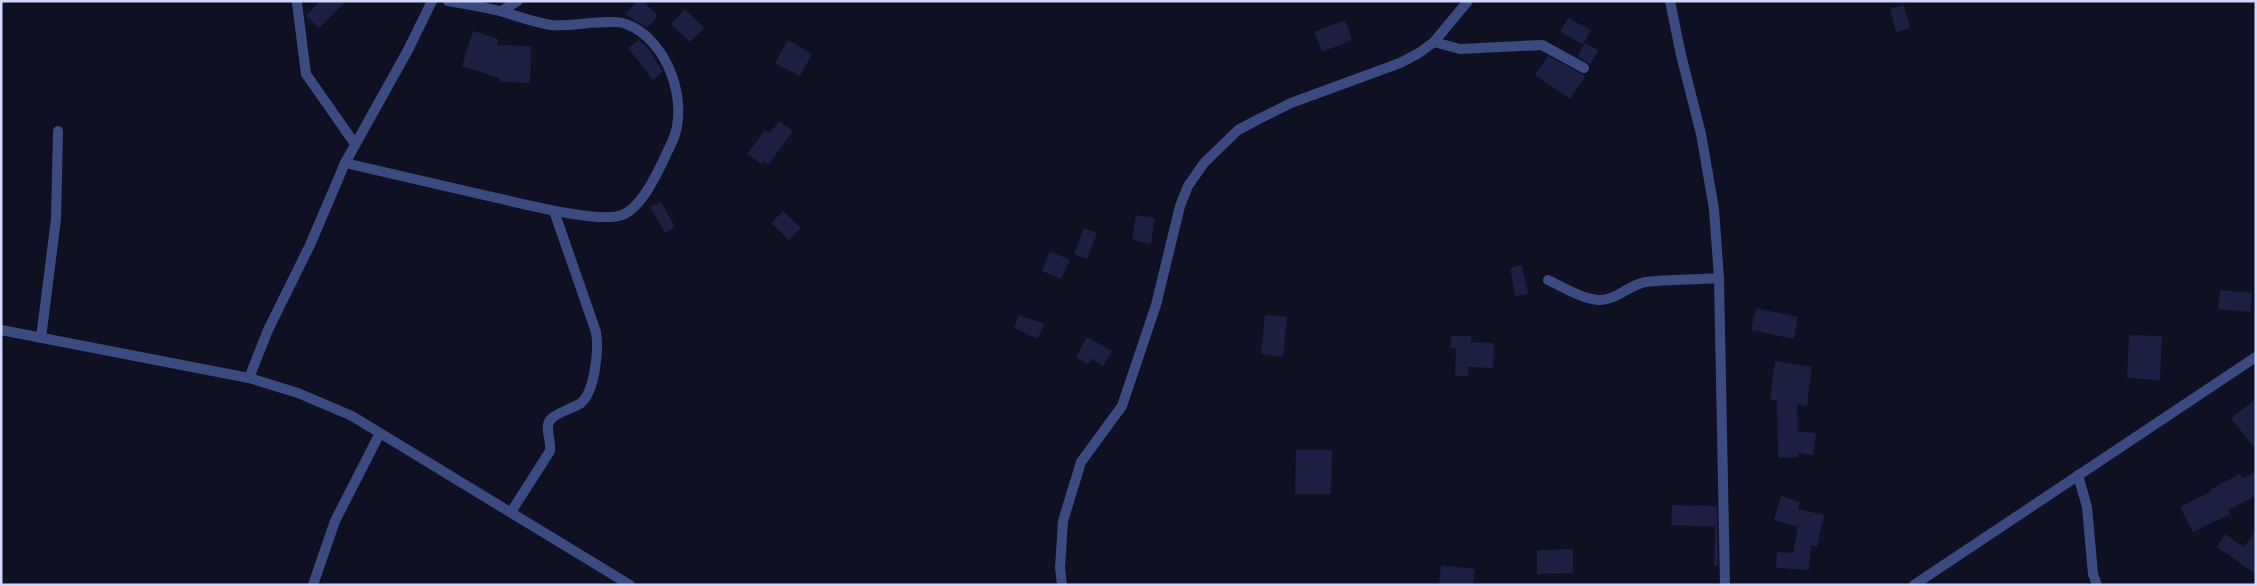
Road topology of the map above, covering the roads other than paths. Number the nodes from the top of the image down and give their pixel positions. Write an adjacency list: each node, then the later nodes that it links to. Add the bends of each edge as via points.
1 (432, 1): 11 (street)
2 (448, 1): 7 (street)
3 (518, 1): 7 (street)
4 (1468, 1): 8 (street)
5 (1670, 1): 14 (street, via 1702,134 1714,209)
6 (297, 3): 11 (street, via 306,74)
7 (501, 11): 13 (street, via 553,25 625,23 659,48 667,60 678,104 678,118 673,140 642,199 622,215 604,218)
8 (1434, 42): 9 (street, via 1460,49 1542,45); 25 (street, via 1420,54 1400,63 1292,103 1238,130 1204,163 1188,186 1180,206 1156,305 1122,406 1081,462 1063,521)
9 (1584, 68)
10 (58, 131): 17 (street, via 56,227)
11 (355, 144): 12 (street)
12 (345, 163): 13 (street); 19 (street, via 310,245 268,330)
13 (554, 211): 22 (street, via 596,332 597,351 588,394 550,421 550,451)
14 (1719, 278): 15 (street, via 1645,282 1611,298 1599,300); 26 (street)
15 (1548, 280)
16 (1, 330): 17 (street)
17 (41, 338): 19 (street)
18 (2256, 357): 21 (street)
19 (250, 378): 20 (street, via 298,392 352,416)
20 (380, 433): 22 (street); 23 (street, via 335,521)
21 (2078, 475): 27 (street); 28 (street, via 2087,507 2093,574)
22 (511, 512): 24 (street)
23 (313, 585)
24 (630, 585)
25 (1062, 585)
26 (1724, 585)
27 (1914, 585)
28 (2097, 585)

